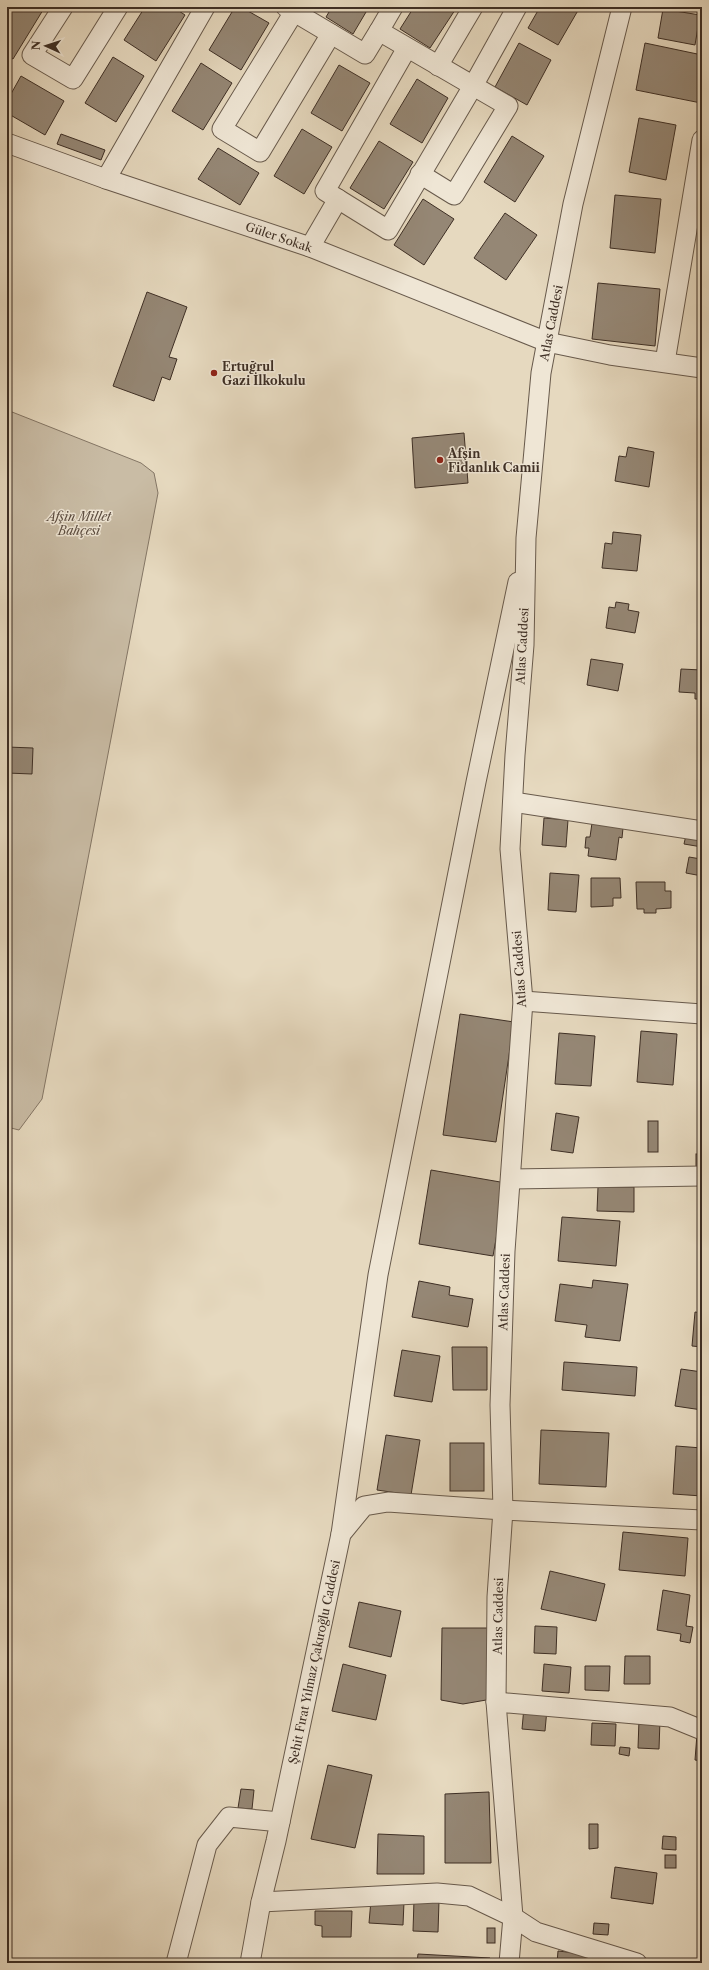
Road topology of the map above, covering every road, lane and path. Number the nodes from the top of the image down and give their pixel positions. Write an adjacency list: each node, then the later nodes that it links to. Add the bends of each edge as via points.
1 (63, 7): 2 (street, via 32,56 73,79)
2 (118, 7)
3 (205, 7): 17 (street)
4 (393, 7): 9 (street)
5 (473, 7): 12 (street)
6 (517, 7): 13 (street)
7 (622, 7): 20 (street, Atlas Caddesi, via 573,204)
8 (297, 10): 10 (street); 10 (street, via 222,129 260,152)
9 (379, 31): 10 (street, via 365,54); 11 (street)
10 (331, 34)
11 (407, 48): 12 (street); 18 (street, via 325,191)
12 (438, 66): 13 (street)
13 (473, 86): 16 (street); 16 (street, via 508,106 462,183 454,195)
14 (702, 140): 21 (street)
15 (7, 143): 17 (street, Güler Sokak)
16 (420, 174): 18 (street, via 388,230)
17 (106, 179): 19 (street, Güler Sokak)
18 (338, 199): 19 (street)
19 (310, 247): 20 (street, Güler Sokak)
20 (547, 342): 21 (street, Güler Sokak, via 610,355); 23 (street, Atlas Caddesi, via 539,396)
21 (665, 362): 22 (street, Güler Sokak)
22 (702, 368)
23 (525, 570): 24 (street, Atlas Caddesi, via 524,645); 32 (street, via 516,585 378,1275)
24 (513, 802): 25 (street); 26 (street, Atlas Caddesi, via 510,849)
25 (702, 831)
26 (523, 1001): 27 (street); 29 (street, Atlas Caddesi)
27 (702, 1014)
28 (702, 1176): 29 (street)
29 (512, 1179): 30 (street, Atlas Caddesi, via 505,1251 500,1405)
30 (503, 1510): 31 (street, Şehit Fırat Yılmaz Çakıroğlu Caddesi); 32 (street, Şehit Fırat Yılmaz Çakıroğlu Caddesi, via 388,1502 364,1506); 33 (street, Atlas Caddesi, via 497,1597)
31 (702, 1520)
32 (341, 1534): 35 (street, Şehit Fırat Yılmaz Çakıroğlu Caddesi)
33 (496, 1702): 34 (street, via 670,1717); 37 (street, Atlas Caddesi)
34 (702, 1730)
35 (280, 1822): 36 (street, Şehit Fırat Yılmaz Çakıroğlu Caddesi); 38 (street, via 229,1817 207,1846)
36 (261, 1902): 37 (street, via 437,1893 469,1896); 39 (street, Şehit Fırat Yılmaz Çakıroğlu Caddesi)
37 (513, 1917): 40 (street, Atlas Caddesi); 41 (street, via 536,1932)
38 (176, 1963)
39 (250, 1963)
40 (509, 1963)
41 (637, 1963)

